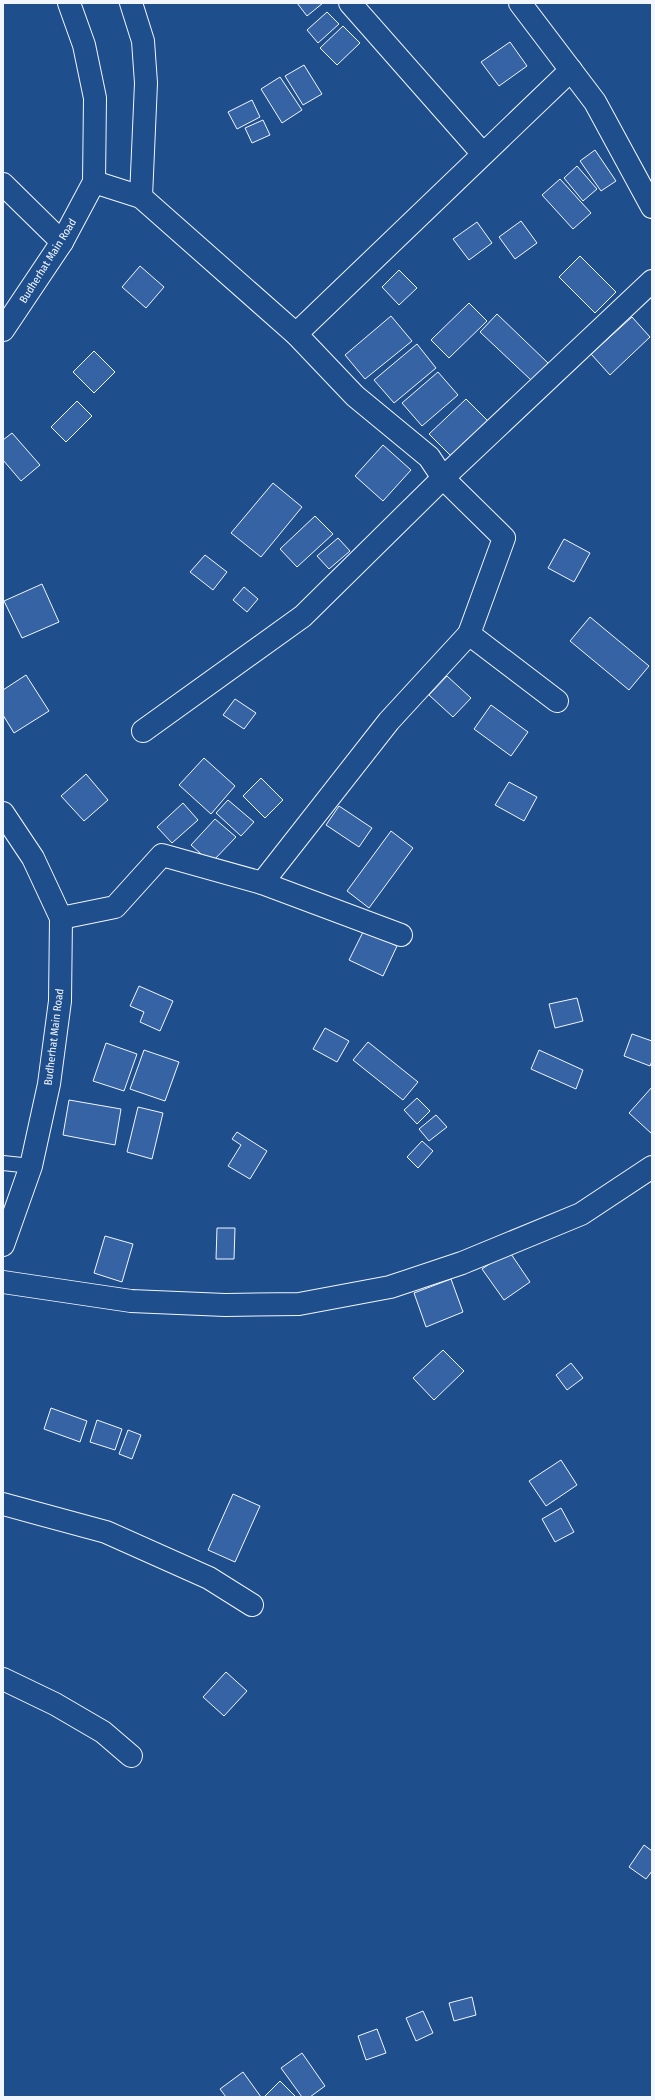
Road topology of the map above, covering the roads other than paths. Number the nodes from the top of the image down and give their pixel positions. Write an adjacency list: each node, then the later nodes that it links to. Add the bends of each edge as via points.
1 (69, 3): 7 (street, Budherhat Main Road, via 84,45 95,98)
2 (131, 3): 9 (street, via 143,41 146,83)
3 (350, 3): 6 (street)
4 (520, 3): 5 (street)
5 (571, 70): 6 (street); 10 (street, via 595,102)
6 (483, 154): 14 (street)
7 (94, 182): 9 (street); 11 (street, Budherhat Main Road)
8 (3, 184): 11 (street)
9 (141, 197): 14 (street)
10 (652, 208)
11 (62, 242): 13 (street, Budherhat Main Road)
12 (652, 281): 15 (street)
13 (3, 330)
14 (296, 334): 15 (street, via 355,396 429,458)
15 (443, 478): 16 (street, via 504,538); 18 (street, via 303,616)
16 (469, 634): 17 (street); 20 (street, via 389,721)
17 (557, 701)
18 (143, 731)
19 (3, 813): 21 (street, Budherhat Main Road, via 33,858)
20 (262, 883): 21 (street, via 162,855 115,907); 22 (street)
21 (61, 918): 24 (street, Budherhat Main Road, via 60,1001 49,1084)
22 (401, 935)
23 (3, 1163): 24 (lane)
24 (31, 1166): 26 (street, Budherhat Main Road)
25 (652, 1167): 27 (street, via 581,1214 462,1264 390,1287 298,1304 226,1305 131,1301)
26 (3, 1245)
27 (3, 1282)
28 (3, 1504): 29 (street, via 106,1532 209,1578)
29 (252, 1605)
30 (3, 1679): 31 (street, via 55,1704 103,1732)
31 (131, 1756)

